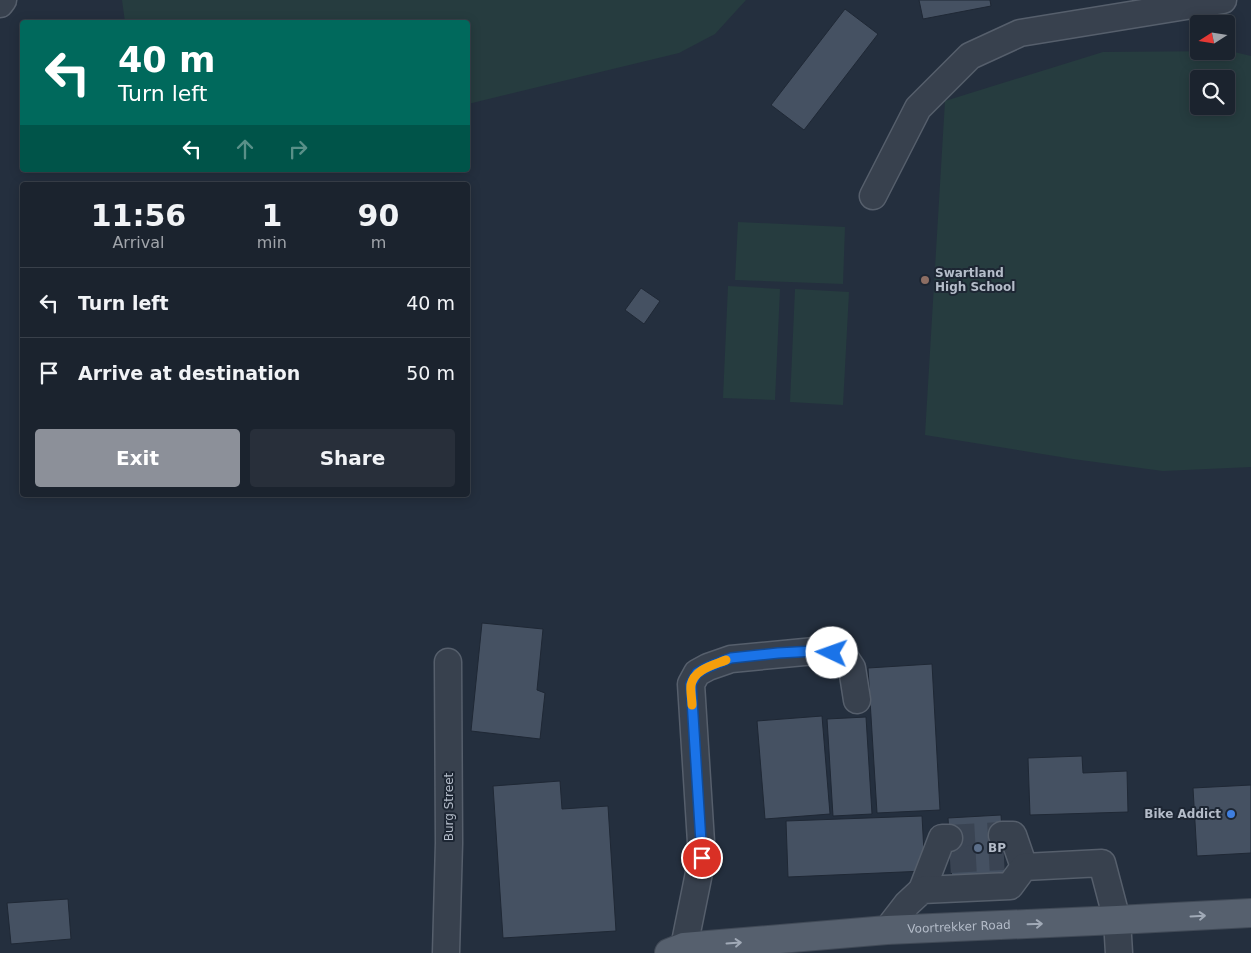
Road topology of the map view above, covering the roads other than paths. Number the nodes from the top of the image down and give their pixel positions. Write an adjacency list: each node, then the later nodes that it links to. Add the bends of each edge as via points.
1 (4, 0): 3 (street)
2 (1223, 0): 4 (street, via 1020,32 970,56 918,108)
3 (0, 4)
4 (873, 196)
5 (448, 662): 13 (street, Burg Street)
6 (857, 700): 12 (street, via 852,668 846,659 832,653 815,651 731,658 697,673 691,684 702,858)
7 (944, 853): 8 (street)
8 (922, 890): 10 (street, via 1010,886 1012,854 1102,863); 11 (street)
9 (1251, 913): 10 (main road, Voortrekker Road, one-way to 9)
10 (1117, 920): 11 (main road, Voortrekker Road, one-way to 10); 14 (street)
11 (887, 930): 12 (main road, Voortrekker Road, one-way to 11)
12 (679, 951)
13 (446, 953)
14 (1119, 953)

